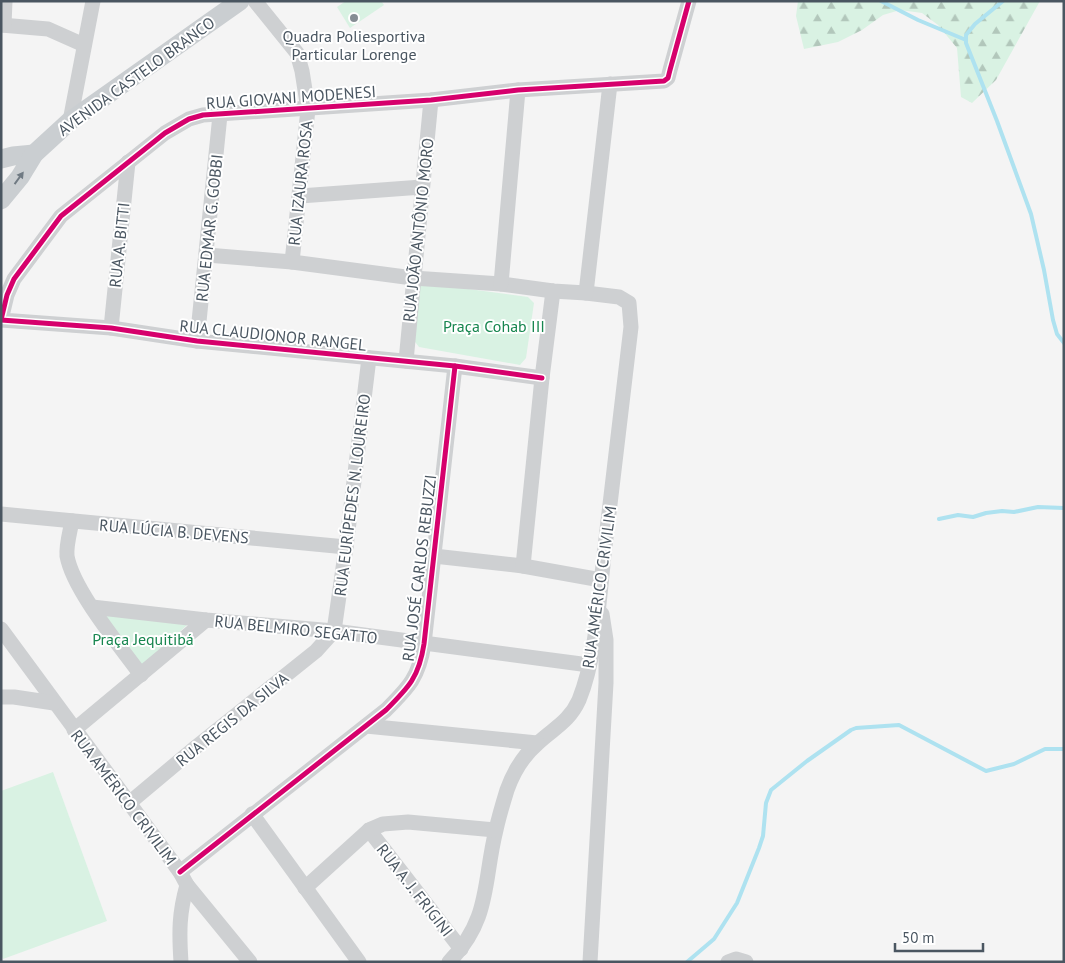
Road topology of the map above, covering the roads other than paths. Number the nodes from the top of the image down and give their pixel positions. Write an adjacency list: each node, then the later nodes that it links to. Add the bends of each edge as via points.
1 (5, 1): 6 (street)
2 (93, 1): 7 (street)
3 (240, 1): 13 (main road, AVENIDA CASTELO BRANCO)
4 (255, 1): 11 (street, RUA IZAURA ROSA, via 297,53)
5 (689, 1): 8 (street, RUA GIOVANI MODENESI, via 668,78 664,81)
6 (2, 25): 7 (street, via 48,29)
7 (84, 44): 13 (street)
8 (610, 84): 9 (street, RUA GIOVANI MODENESI); 25 (street)
9 (518, 90): 10 (street, RUA GIOVANI MODENESI); 23 (street)
10 (431, 100): 11 (street, RUA GIOVANI MODENESI); 17 (street, RUA JOÃO ANTÔNIO MORO)
11 (308, 109): 12 (street, RUA GIOVANI MODENESI); 18 (street, RUA IZAURA ROSA)
12 (220, 114): 16 (street, RUA GIOVANI MODENESI, via 189,119); 20 (street, RUA EDMAR G. GOBBI)
13 (70, 121): 14 (main road, AVENIDA CASTELO BRANCO)
14 (34, 154): 15 (main road); 19 (main road, AVENIDA CASTELO BRANCO, one-way to 14)
15 (1, 158)
16 (128, 162): 26 (street, RUA GIOVANI MODENESI, via 60,216 14,278); 27 (street, RUA A. BITTI)
17 (422, 187): 18 (street); 22 (street, RUA JOÃO ANTÔNIO MORO)
18 (300, 196): 21 (street, RUA IZAURA ROSA)
19 (1, 200)
20 (207, 255): 21 (street); 28 (street, RUA EDMAR G. GOBBI)
21 (292, 262): 22 (street)
22 (413, 278): 23 (street); 30 (street, RUA JOÃO ANTÔNIO MORO)
23 (501, 284): 24 (street)
24 (553, 291): 25 (street); 32 (street)
25 (586, 293): 38 (street, RUA AMÉRICO CRIVILIM, via 619,297 629,303 631,327)
26 (1, 320): 27 (street, RUA CLAUDIONOR RANGEL)
27 (111, 328): 28 (street, RUA CLAUDIONOR RANGEL)
28 (197, 341): 29 (street, RUA CLAUDIONOR RANGEL)
29 (369, 358): 30 (street, RUA CLAUDIONOR RANGEL); 35 (street, RUA EURÍPEDES N. LOUREIRO)
30 (406, 361): 31 (street, RUA CLAUDIONOR RANGEL)
31 (455, 366): 32 (street, RUA CLAUDIONOR RANGEL); 36 (street, RUA JOSÉ CARLOS REBUZZI)
32 (542, 378): 37 (street)
33 (1, 514): 34 (street, RUA LÚCIA B. DEVENS)
34 (72, 521): 35 (street, RUA LÚCIA B. DEVENS); 40 (street, via 67,554 72,571)
35 (346, 547): 43 (street, RUA EURÍPEDES N. LOUREIRO)
36 (434, 556): 37 (street); 44 (street, RUA JOSÉ CARLOS REBUZZI)
37 (523, 566): 38 (street)
38 (602, 580): 39 (street, RUA AMÉRICO CRIVILIM)
39 (600, 601): 45 (street, RUA AMÉRICO CRIVILIM); 63 (street, via 606,640 606,683)
40 (92, 607): 41 (street, RUA BELMIRO SEGATTO); 46 (street)
41 (206, 620): 43 (street, RUA BELMIRO SEGATTO); 46 (street)
42 (1, 630): 48 (street, RUA AMÉRICO CRIVILIM)
43 (334, 631): 44 (street, RUA BELMIRO SEGATTO); 52 (street, RUA REGIS DA SILVA, via 316,651)
44 (424, 644): 45 (street, RUA BELMIRO SEGATTO); 49 (street, RUA JOSÉ CARLOS REBUZZI, via 416,677 386,710)
45 (589, 665): 51 (street, RUA AMÉRICO CRIVILIM, via 571,715)
46 (141, 675): 50 (street)
47 (1, 697): 48 (street)
48 (54, 703): 50 (street, RUA AMÉRICO CRIVILIM)
49 (366, 726): 51 (street); 53 (street, RUA JOSÉ CARLOS REBUZZI)
50 (74, 730): 52 (street, RUA AMÉRICO CRIVILIM)
51 (537, 743): 55 (street, RUA AMÉRICO CRIVILIM, via 521,762 508,788)
52 (128, 804): 56 (street, RUA AMÉRICO CRIVILIM)
53 (252, 814): 56 (street, RUA JOSÉ CARLOS REBUZZI); 57 (street)
54 (369, 830): 55 (street, via 382,824 408,822); 57 (street); 58 (street, RUA A. J. FRIGINI)
55 (495, 830): 58 (street, RUA AMÉRICO CRIVILIM, via 477,922)
56 (183, 878): 59 (street, via 179,929); 60 (street, RUA AMÉRICO CRIVILIM)
57 (305, 888): 61 (street)
58 (461, 949): 62 (street, RUA AMÉRICO CRIVILIM)
59 (181, 962)
60 (250, 962)
61 (359, 962)
62 (449, 962)
63 (590, 962)
64 (728, 962): 65 (street, via 736,959)
65 (746, 962)

